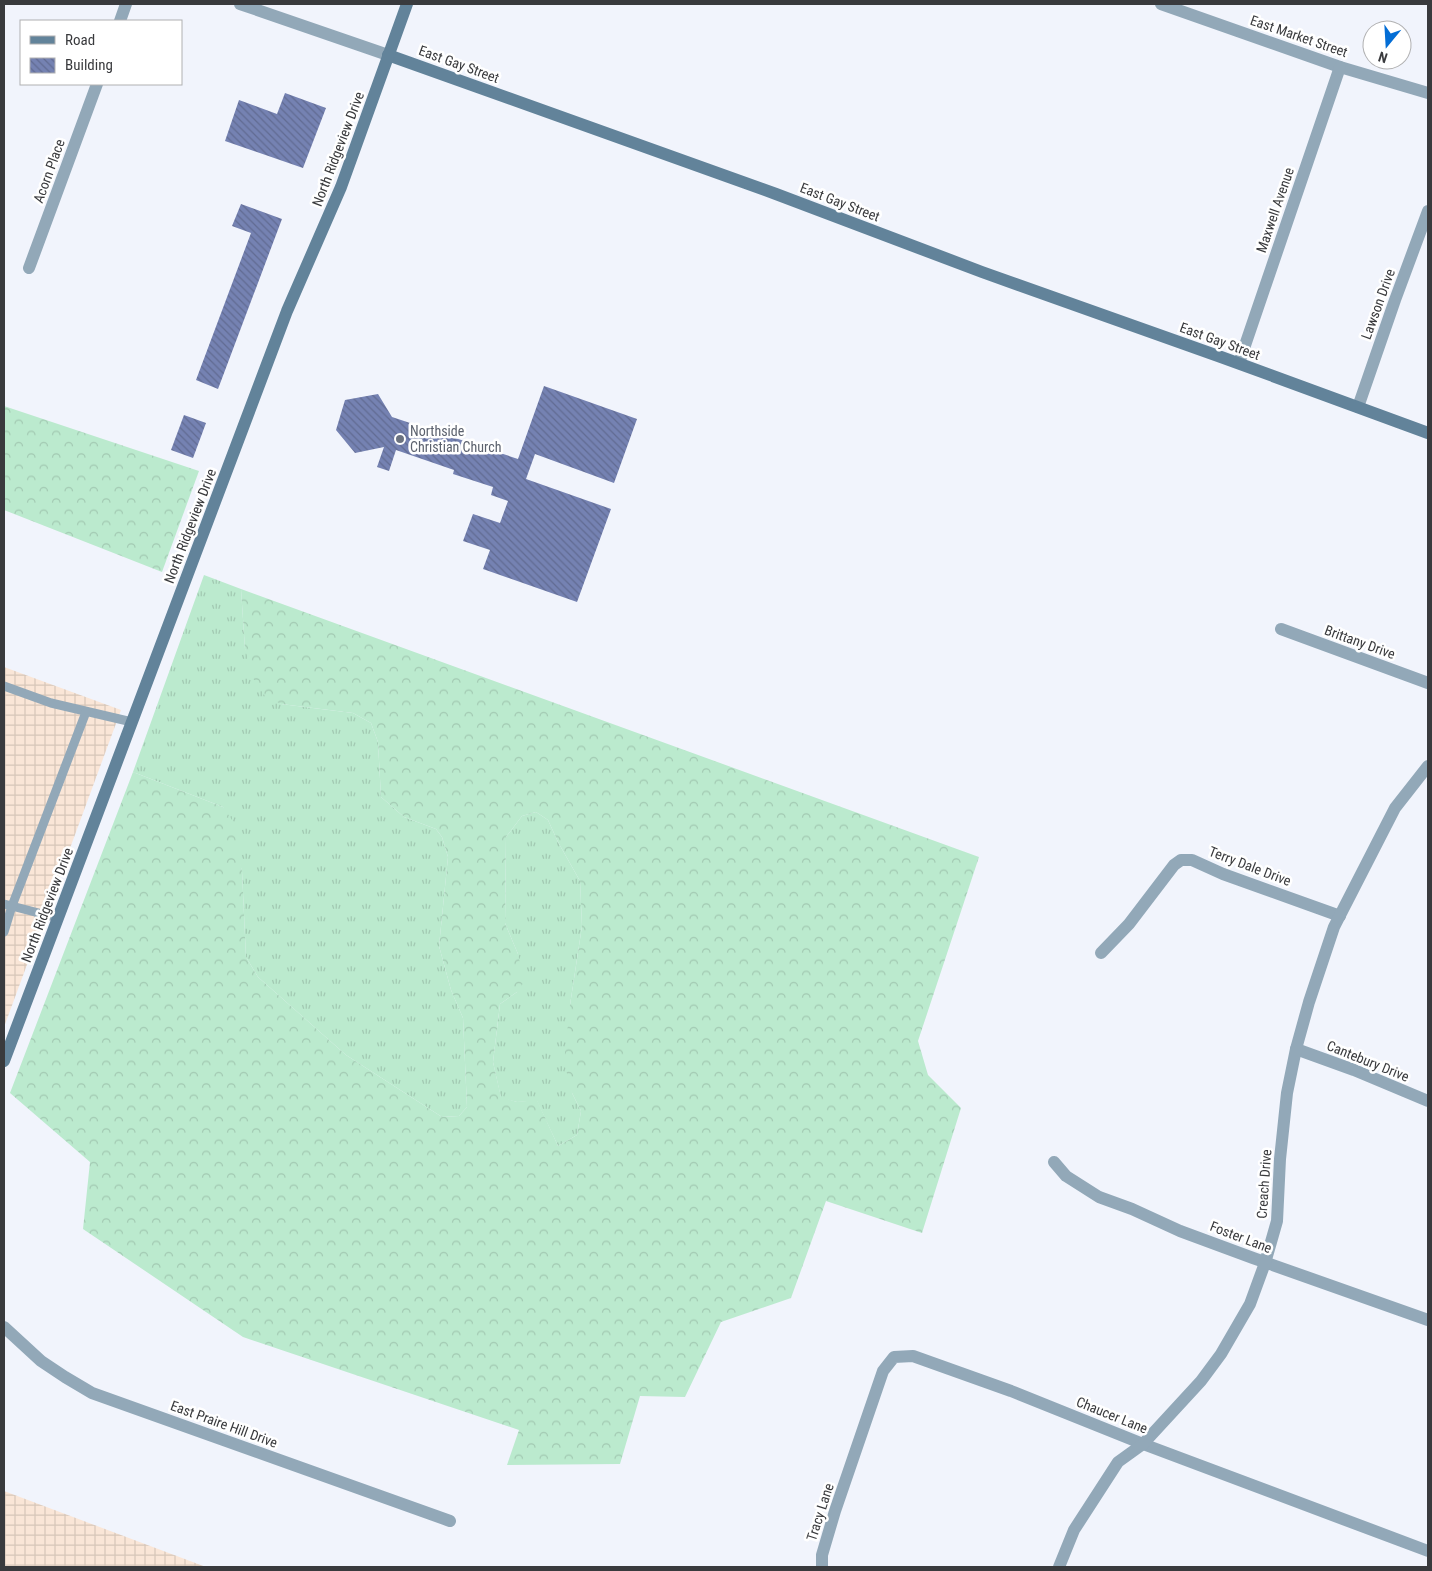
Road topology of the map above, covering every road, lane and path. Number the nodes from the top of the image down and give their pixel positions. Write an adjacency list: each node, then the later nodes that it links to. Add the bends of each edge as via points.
1 (126, 4): 5 (street)
2 (240, 4): 6 (street, East Gay Street)
3 (407, 4): 6 (main road, North Ridgeview Drive)
4 (1161, 4): 7 (street, East Market Street)
5 (120, 20)
6 (388, 55): 12 (main road, East Gay Street); 19 (main road, North Ridgeview Drive, via 341,187 287,311)
7 (1340, 67): 9 (street, East Market Street); 12 (street, Maxwell Avenue)
8 (97, 85): 11 (street, Acorn Place)
9 (1428, 93)
10 (1428, 211): 13 (street, Lawson Drive)
11 (29, 268)
12 (1239, 364): 13 (main road, East Gay Street)
13 (1358, 407): 14 (main road, East Gay Street)
14 (1428, 433)
15 (1281, 628): 16 (street, Brittany Drive)
16 (1428, 683)
17 (4, 686): 18 (lane)
18 (86, 712): 19 (lane); 21 (lane)
19 (132, 722): 23 (main road, North Ridgeview Drive)
20 (1428, 766): 22 (street, Creach Drive, via 1395,808)
21 (8, 905): 23 (lane); 24 (lane)
22 (1340, 916): 25 (street, Terry Dale Drive, via 1192,860 1181,860 1129,924); 26 (street, Creach Drive)
23 (58, 918): 27 (main road, North Ridgeview Drive)
24 (4, 932)
25 (1100, 953)
26 (1296, 1049): 28 (street, Cantebury Drive); 30 (street, Creach Drive, via 1287,1093 1277,1221)
27 (4, 1061)
28 (1428, 1101)
29 (1054, 1162): 30 (street, Foster Lane, via 1066,1176 1099,1197)
30 (1266, 1263): 31 (street, Foster Lane); 33 (street, Creach Drive, via 1250,1304 1221,1354 1201,1381)
31 (1428, 1320)
32 (4, 1327): 35 (street, East Praire Hill Drive, via 41,1361 92,1393)
33 (1143, 1444): 34 (street, Chaucer Lane, via 922,1359 894,1356 883,1372); 36 (street, Chaucer Lane); 38 (street, Creach Drive, via 1118,1462 1074,1530)
34 (851, 1466): 37 (street, Tracy Lane, via 822,1555)
35 (450, 1521)
36 (1428, 1551)
37 (822, 1567)
38 (1059, 1567)

